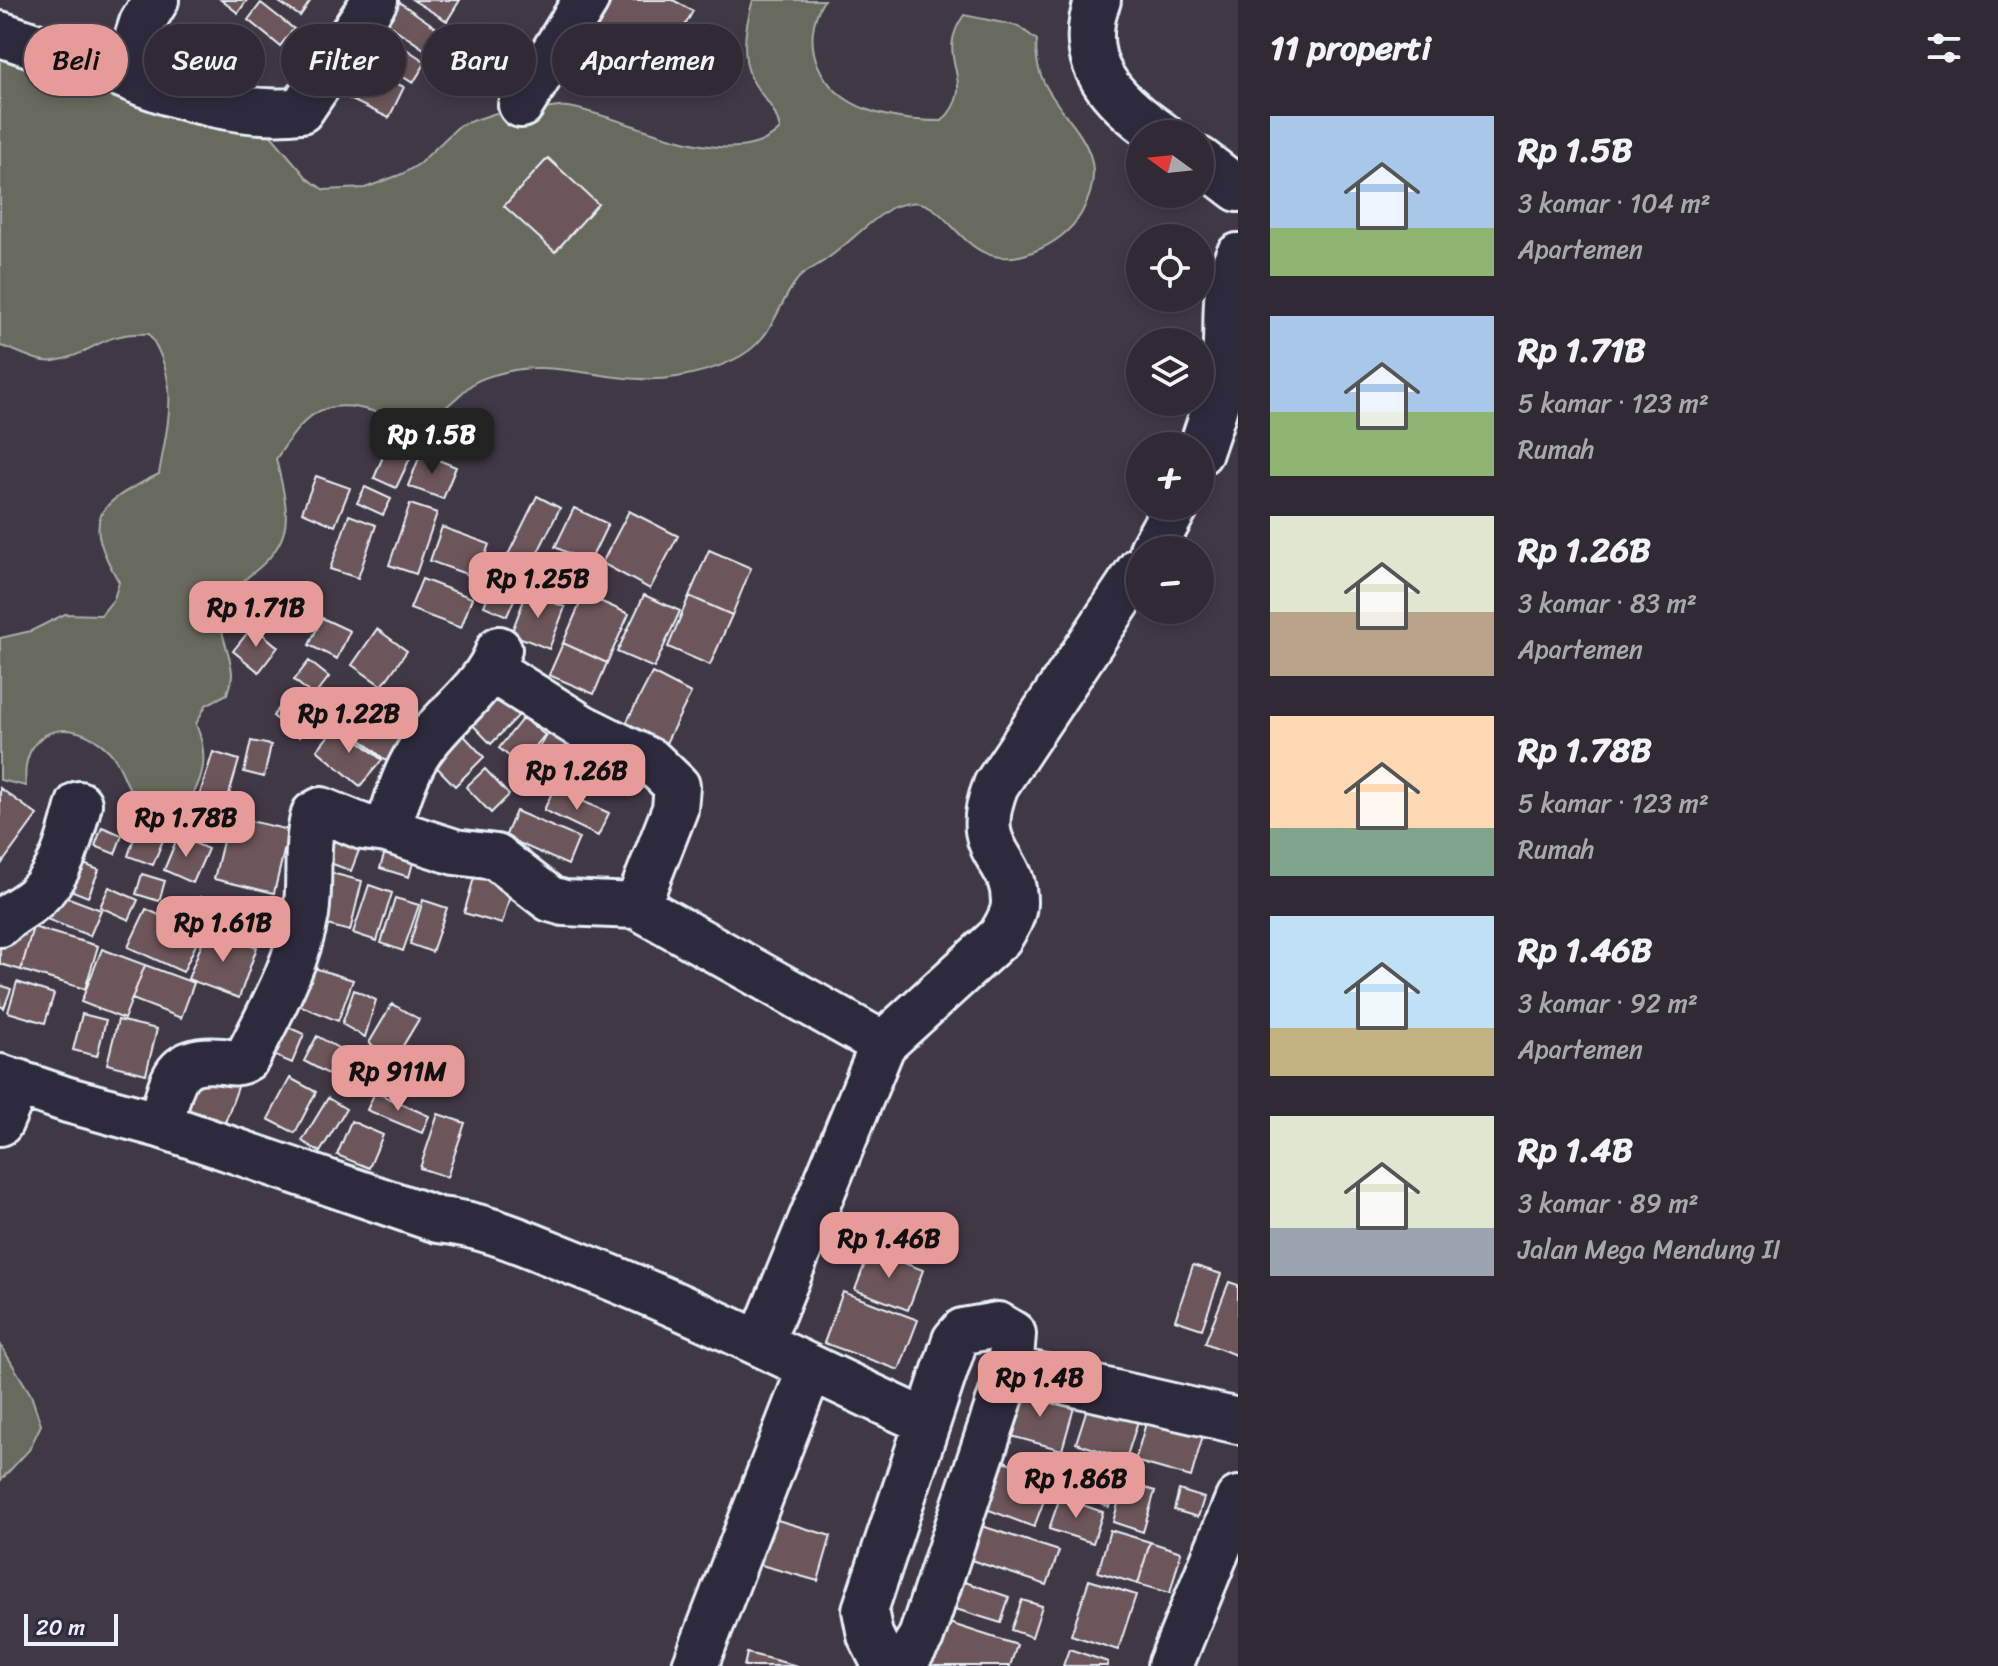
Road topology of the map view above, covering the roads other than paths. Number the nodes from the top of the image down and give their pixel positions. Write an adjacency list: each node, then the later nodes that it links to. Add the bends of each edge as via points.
1 (156, 0): 7 (street)
2 (375, 0): 8 (street, via 301,110 247,110)
3 (586, 0): 9 (street)
4 (1098, 0): 10 (street, via 1090,50 1110,92)
5 (0, 34): 6 (street)
6 (24, 42)
7 (128, 67)
8 (128, 77)
9 (521, 105)
10 (1141, 120)
11 (1214, 171): 12 (street)
12 (1238, 189)
13 (1238, 256): 14 (street, via 1228,276 1224,366)
14 (1206, 432)
15 (1126, 590): 20 (street, via 996,785 988,806 989,842 1012,886 1014,904 1000,937)
16 (79, 804): 19 (street, via 53,875)
17 (387, 830): 18 (street, via 455,852 496,857 550,899); 18 (street, via 416,756 496,660 582,727 652,762 677,786 675,809); 23 (street, via 363,827 325,809 314,814 309,889 296,955 247,1058 235,1063 197,1059 185,1065 176,1074)
18 (637, 906): 20 (street)
19 (0, 924)
20 (883, 1044): 24 (street)
21 (9, 1080): 22 (street); 23 (street)
22 (0, 1123)
23 (160, 1125): 24 (street, via 423,1215 505,1236)
24 (761, 1342): 25 (street)
25 (810, 1369): 28 (street); 31 (street)
26 (1010, 1369): 27 (street); 28 (street, via 1013,1334 998,1325 963,1331 955,1340); 28 (street, via 921,1637 909,1656 894,1662 881,1657 865,1610)
27 (1238, 1421)
28 (927, 1422)
29 (1238, 1499): 30 (street)
30 (1184, 1663)
31 (695, 1666)

